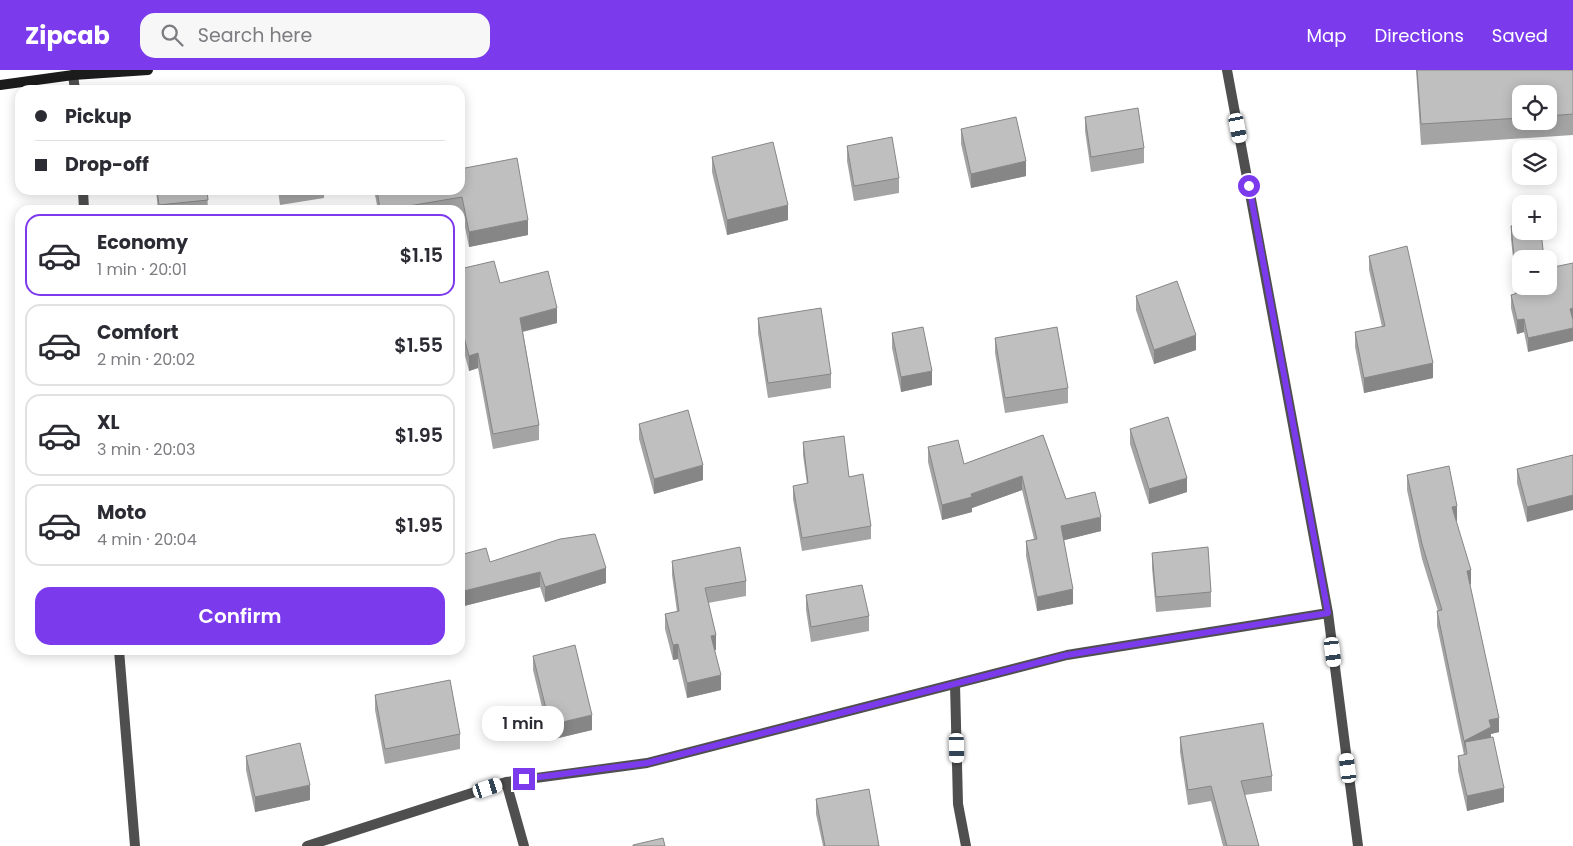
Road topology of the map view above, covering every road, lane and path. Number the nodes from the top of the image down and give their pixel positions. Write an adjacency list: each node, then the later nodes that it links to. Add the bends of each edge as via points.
1 (148, 70): 3 (main road)
2 (1227, 70): 6 (street)
3 (73, 75): 4 (main road); 5 (street)
4 (0, 84)
5 (74, 85)
6 (1328, 613): 8 (street, via 1067,655); 14 (street)
7 (119, 655): 10 (street)
8 (955, 684): 9 (street, via 647,763); 13 (street, via 958,804)
9 (506, 782): 11 (street); 12 (street)
10 (134, 846)
11 (308, 846)
12 (524, 846)
13 (966, 846)
14 (1358, 846)

